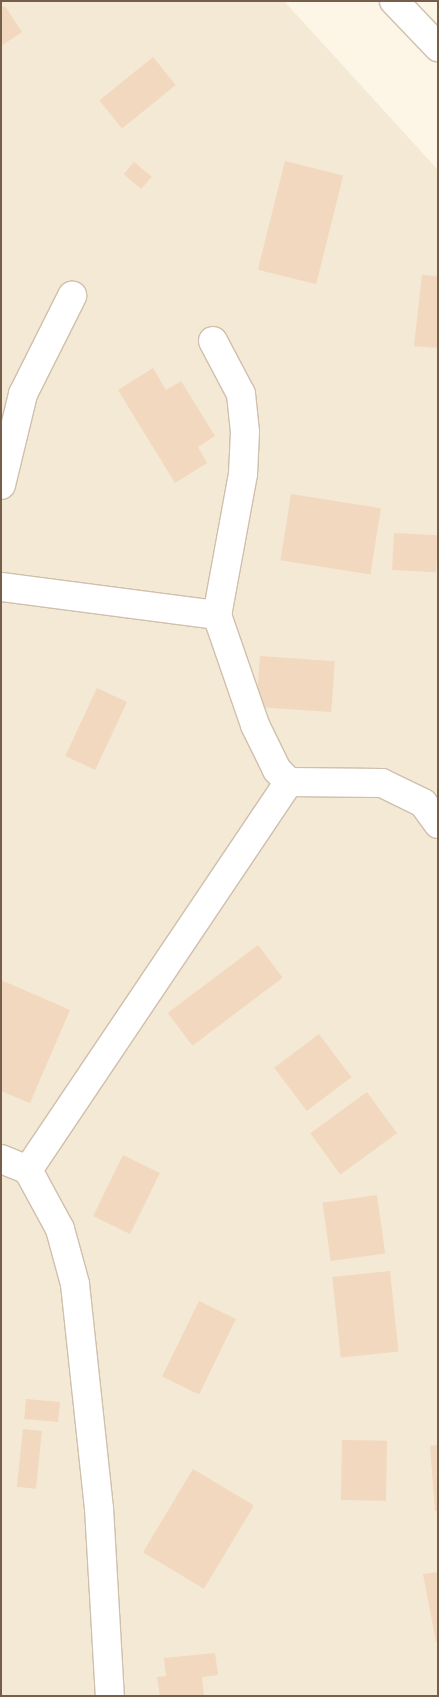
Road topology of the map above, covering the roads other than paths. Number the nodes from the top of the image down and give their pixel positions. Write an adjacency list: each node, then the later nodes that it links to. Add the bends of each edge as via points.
1 (394, 1): 2 (street)
2 (438, 47)
3 (72, 296): 5 (street, via 23,394)
4 (213, 341): 7 (street, via 241,394 245,432 243,474)
5 (1, 485)
6 (1, 587): 7 (street)
7 (217, 615): 8 (street, via 255,725 277,770)
8 (289, 782): 9 (street, via 382,783 423,803); 11 (street)
9 (438, 824)
10 (1, 1159): 11 (street)
11 (28, 1170): 12 (street, via 60,1229 75,1284 99,1508)
12 (110, 1696)

